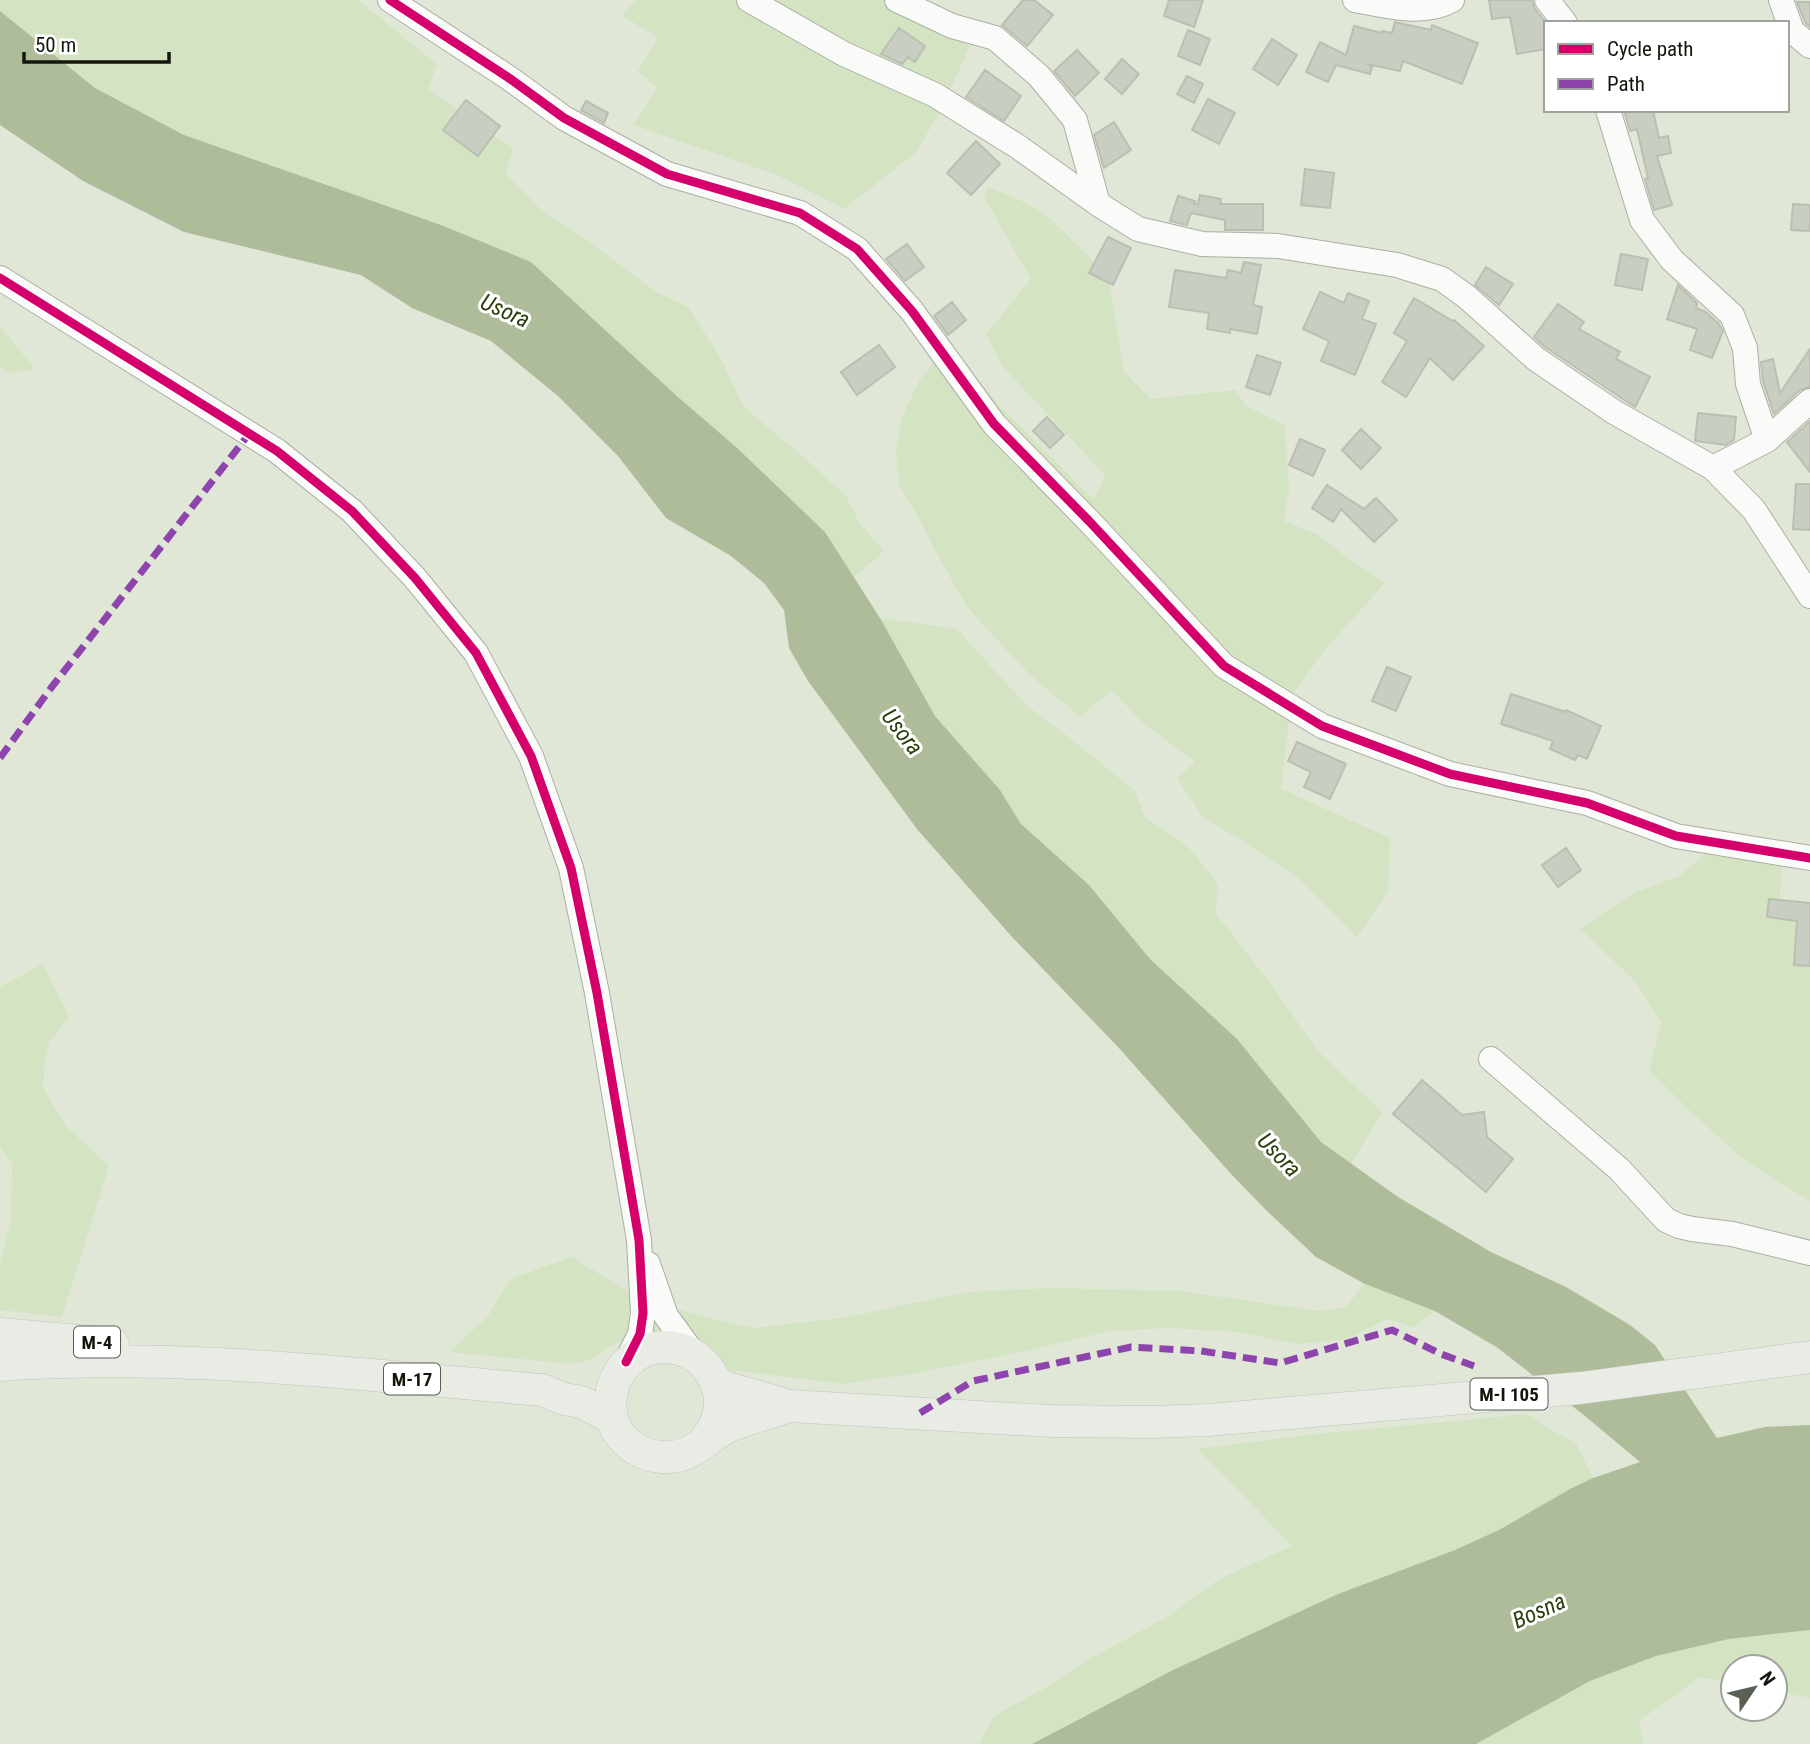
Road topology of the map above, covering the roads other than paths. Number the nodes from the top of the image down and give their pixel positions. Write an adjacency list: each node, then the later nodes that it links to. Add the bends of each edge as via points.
1 (748, 0): 13 (street, via 844,54 935,95)
2 (897, 0): 13 (street, via 952,26 995,38 1039,76 1074,120)
3 (1355, 0): 4 (street, via 1416,8)
4 (1452, 0)
5 (1547, 0): 8 (street)
6 (1782, 0): 9 (street)
7 (404, 4): 19 (street, via 564,118 667,174 800,213 857,249 912,311 994,424 1224,666 1322,726 1450,774 1587,803 1676,836)
8 (1563, 21)
9 (1789, 21)
10 (1789, 22): 11 (street, via 1792,31)
11 (1810, 46)
12 (1609, 112): 16 (street, via 1642,220 1672,260 1732,315 1745,348 1748,384)
13 (1098, 204): 17 (street, via 1138,229 1202,244 1279,246 1397,265 1442,279 1536,359 1614,412)
14 (0, 278): 21 (street, via 277,451 352,511 476,653 531,756 571,868)
15 (1810, 401): 16 (street)
16 (1767, 440): 17 (street)
17 (1713, 468): 18 (street, via 1754,510)
18 (1810, 596)
19 (1810, 858)
20 (1492, 1059): 22 (street, via 1619,1169 1666,1220)
21 (639, 1240): 24 (street, via 666,1316); 28 (street, via 643,1314 640,1334)
22 (1810, 1253)
23 (0, 1334): 26 (main road, M-4, via 120,1345)
24 (696, 1357): 28 (main road, M-17, via 660,1347 642,1352); 29 (main road)
25 (1810, 1357): 31 (main road, M-I 105, via 1581,1388 1208,1420 1050,1421)
26 (192, 1363): 27 (main road, M-17); 30 (main road, M-17)
27 (0, 1365)
28 (622, 1367): 30 (main road, M-17); 32 (main road, via 610,1394)
29 (716, 1382): 31 (main road); 33 (main road, via 718,1418)
30 (542, 1390): 32 (main road, M-17)
31 (790, 1406): 33 (main road, M-17, via 726,1427)
32 (611, 1417): 33 (main road, M-17, via 628,1444 642,1453 674,1457)
33 (703, 1443)

